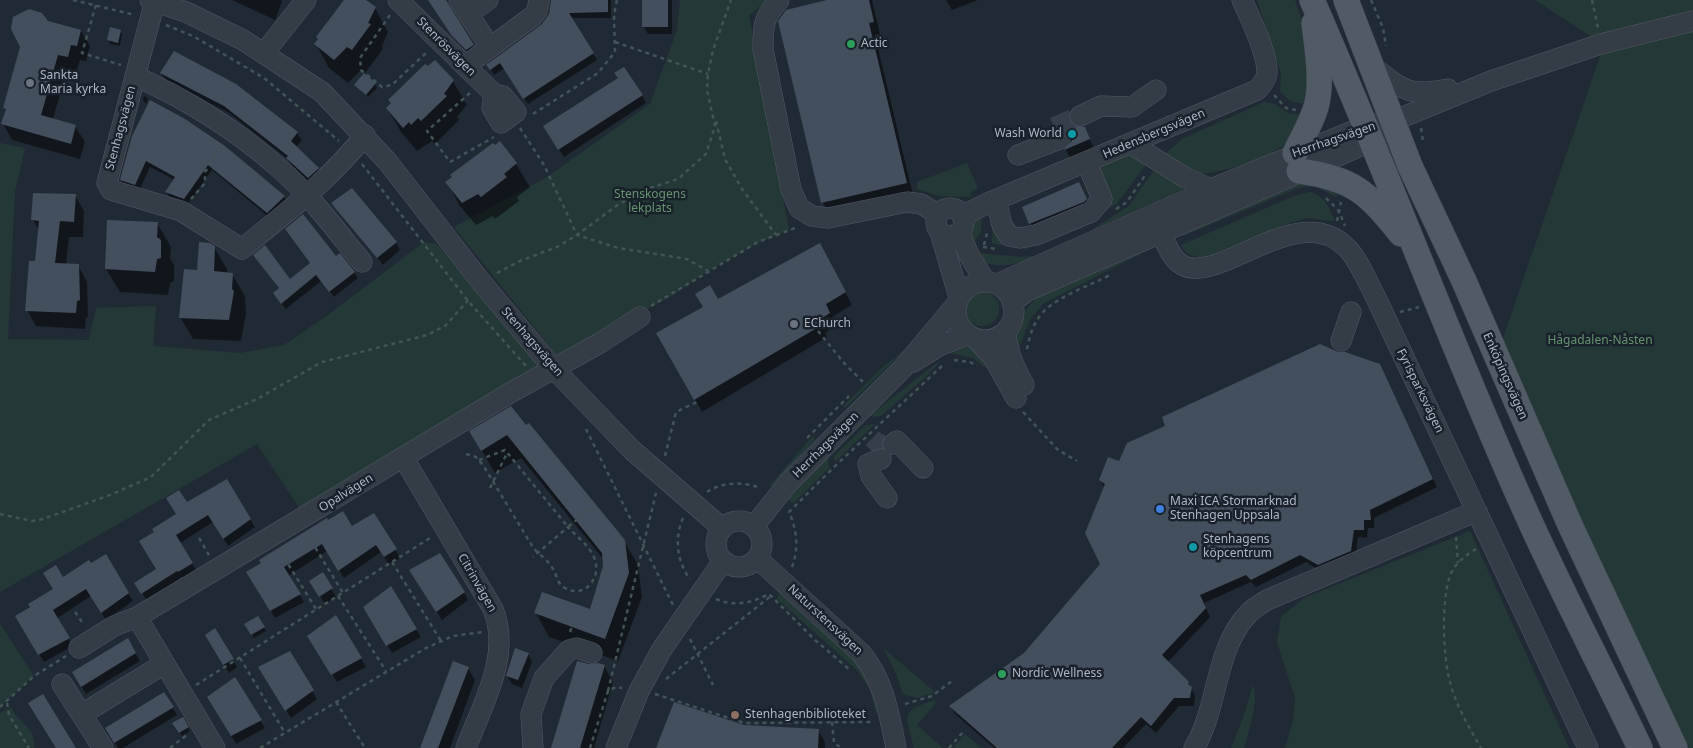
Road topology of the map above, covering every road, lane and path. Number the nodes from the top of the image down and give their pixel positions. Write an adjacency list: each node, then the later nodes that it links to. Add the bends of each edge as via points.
1 (73, 0): 14 (path)
2 (306, 0): 22 (street)
3 (488, 0): 16 (street)
4 (539, 0): 20 (street, via 533,16)
5 (617, 0): 18 (path)
6 (731, 0): 26 (path)
7 (779, 0): 49 (street, via 768,12 763,26 764,49 791,189 799,208 812,216)
8 (1242, 0): 39 (street, Hedensbergsvägen, via 1259,40 1267,72 1264,82 1257,90)
9 (1312, 0): 36 (main road); 43 (main road, via 1318,66 1317,105)
10 (1346, 0): 23 (main road, Enköpingsvägen)
11 (1371, 0): 23 (path, via 1383,28)
12 (1592, 0): 19 (path)
13 (402, 4): 21 (path, via 360,58 361,70 382,86 392,85); 24 (street, Stenrösvägen)
14 (96, 5): 15 (path); 25 (path, via 82,53)
15 (152, 7): 22 (street, Stenhagsvägen, via 186,12); 25 (street, Stenhagsvägen); 42 (path, via 193,36 264,78)
16 (464, 7): 20 (street)
17 (1693, 22): 19 (street)
18 (615, 42): 26 (path); 32 (path, via 615,52 598,73)
19 (1601, 44): 27 (street)
20 (490, 47): 24 (street)
21 (431, 48)
22 (264, 53): 38 (street, Stenhagsvägen, via 322,92)
23 (1380, 60): 27 (street, via 1398,87 1411,92 1424,94); 31 (main road, Enköpingsvägen)
24 (465, 66): 32 (street, Stenrösvägen, via 494,94 492,108 501,123)
25 (136, 73): 34 (street, Stenhagsvägen); 48 (street, Stenhagsvägen, via 108,187)
26 (708, 74): 30 (path, via 707,90)
27 (1492, 81): 31 (street, Herrhagsvägen)
28 (1156, 90): 33 (street, via 1132,107 1101,106)
29 (472, 91): 37 (path, via 427,131 450,162)
30 (714, 117): 52 (path, via 715,126 706,154 678,179 647,189); 53 (path, via 725,159)
31 (1404, 117): 36 (street, Herrhagsvägen); 41 (path, via 1422,132); 157 (main road, Enköpingsvägen, via 1410,166 1464,281 1570,525)
32 (515, 120): 52 (path, via 544,165)
33 (1083, 122)
34 (231, 131): 46 (street, Stenhagsvägen); 48 (path, via 205,172 205,183)
35 (1057, 133): 40 (street)
36 (1369, 133): 43 (street, Herrhagsvägen); 54 (main road)
37 (501, 134)
38 (364, 135): 42 (street, Stenhagsvägen); 57 (street, Stenhagsvägen)
39 (1131, 144): 44 (street, Hedensbergsvägen); 45 (street, via 1186,178)
40 (1016, 149)
41 (1423, 149)
42 (351, 152): 46 (street, Stenhagsvägen); 59 (path)
43 (1297, 162): 45 (street, Herrhagsvägen); 50 (street, Herrhagsvägen); 54 (main road, via 1364,192)
44 (1086, 163): 47 (street, Hedensbergsvägen); 47 (street, via 1102,199 1091,212 1044,232 1020,238 1009,236 1002,225)
45 (1211, 189): 50 (street, Herrhagsvägen)
46 (306, 195): 48 (street, Stenhagsvägen, via 242,249); 55 (street, Stenhagsvägen)
47 (996, 200): 51 (street, Hedensbergsvägen)
48 (181, 211)
49 (828, 218): 51 (street, via 907,202 920,204); 53 (path)
50 (1158, 222): 58 (street, Herrhagsvägen); 61 (street, Herrhagsvägen, via 1027,291); 90 (street, Fyrisparksvägen, via 1178,262 1192,269 1210,266 1283,236 1305,232 1334,238 1347,248 1377,300)
51 (950, 224): 58 (street); 60 (street)
52 (577, 235): 56 (path, via 618,248 687,259); 57 (path)
53 (776, 236): 56 (path, via 758,242)
54 (1416, 253): 156 (main road, via 1524,509)
55 (362, 262)
56 (708, 271): 63 (path)
57 (482, 283): 59 (path); 71 (street, Stenhagsvägen)
58 (991, 283): 60 (street, via 972,284); 61 (street, via 1006,290)
59 (468, 301): 72 (path); 91 (path, via 445,326 427,334 322,362 257,399 218,416 194,434 151,477 43,519 32,521)
60 (957, 301): 68 (street, via 955,316 959,326); 70 (street, Herrhagsvägen)
61 (1012, 303): 67 (street, via 1013,320)
62 (1421, 308): 65 (path)
63 (644, 312): 71 (street, Opalvägen, via 600,343)
64 (1351, 312): 69 (street)
65 (1392, 316)
66 (818, 331): 73 (path)
67 (1006, 332): 68 (street, via 986,340); 74 (street)
68 (972, 337): 70 (street, Herrhagsvägen, via 939,346); 74 (street, via 993,357)
69 (1341, 341)
70 (903, 368): 93 (street, Herrhagsvägen, via 789,482)
71 (554, 369): 72 (street, Opalvägen); 85 (street, Stenhagsvägen)
72 (536, 378): 81 (street, Opalvägen)
73 (863, 382)
74 (1022, 400): 83 (path, via 1058,450)
75 (697, 402): 85 (path, via 676,412)
76 (580, 423): 77 (path)
77 (586, 429): 78 (path); 99 (path)
78 (596, 438)
79 (507, 453): 82 (path, via 505,450); 86 (path); 94 (path)
80 (466, 454): 82 (path, via 472,454)
81 (403, 457): 96 (street, Citrinvägen); 113 (street, Opalvägen)
82 (479, 460): 86 (path)
83 (1077, 461)
84 (923, 468): 88 (street, via 883,450 870,476)
85 (660, 475): 95 (street, Stenhagsvägen); 99 (path)
86 (493, 482): 87 (path); 101 (path)
87 (490, 488)
88 (887, 498)
89 (594, 506): 94 (path)
90 (1477, 510): 92 (street); 98 (street, Fyrisparksvägen)
91 (0, 514)
92 (1454, 520): 107 (path); 153 (street, via 1267,600 1249,613 1227,648 1207,722)
93 (754, 526): 95 (street, via 742,520); 104 (street, via 763,542)
94 (568, 527): 101 (path); 101 (path, via 596,560 592,584 578,591 564,588)
95 (722, 528): 105 (street, via 716,548)
96 (445, 529): 106 (path); 115 (street, Citrinvägen, via 493,609)
97 (305, 531): 109 (path)
98 (1492, 544): 107 (path, via 1475,550); 155 (street, Fyrisparksvägen)
99 (644, 545): 114 (path); 128 (path)
100 (278, 547): 112 (path)
101 (539, 553): 102 (path)
102 (533, 557)
103 (680, 559): 108 (path, via 688,577)
104 (758, 559): 105 (street, via 744,567 729,566); 151 (street, Naturstensvägen, via 862,653 875,670)
105 (723, 561): 108 (street)
106 (392, 562): 109 (path); 116 (path)
107 (1458, 563): 154 (path, via 1450,575 1446,598 1448,673 1465,720)
108 (702, 591): 111 (path, via 720,601 737,603); 114 (street)
109 (342, 593): 110 (path)
110 (338, 596): 112 (path); 123 (path)
111 (771, 596): 119 (path); 122 (path)
112 (316, 609): 120 (path)
113 (137, 617): 117 (street, Opalvägen, via 114,626); 121 (street)
114 (682, 622): 119 (path); 150 (street, via 662,649 639,691)
115 (500, 633): 116 (path, via 466,634); 149 (street, Citrinvägen, via 496,667)
116 (440, 641): 123 (path)
117 (79, 648): 132 (path, via 34,676)
118 (592, 653): 141 (street, via 577,648 560,649 534,693)
119 (698, 654): 124 (path); 127 (path)
120 (240, 658): 130 (path); 140 (path)
121 (164, 664): 130 (street); 135 (street)
122 (851, 670)
123 (386, 671): 131 (path)
124 (663, 681)
125 (952, 681): 133 (path, via 932,696)
126 (62, 684): 135 (street)
127 (713, 685)
128 (608, 691)
129 (649, 692): 136 (path, via 744,723)
130 (182, 694): 138 (street)
131 (336, 702): 140 (path); 148 (path)
132 (6, 703): 134 (path); 143 (path, via 9,715)
133 (899, 706)
134 (0, 707)
135 (82, 714): 144 (street)
136 (832, 722): 137 (path); 142 (path, via 834,743)
137 (878, 723)
138 (201, 726): 145 (path); 146 (street)
139 (964, 730): 152 (path)
140 (284, 733): 147 (path)
141 (528, 739)
142 (840, 747)
143 (29, 748)
144 (103, 748)
145 (170, 748)
146 (215, 748)
147 (260, 748)
148 (365, 748)
149 (466, 748)
150 (616, 748)
151 (896, 748)
152 (949, 748)
153 (1194, 748)
154 (1481, 748)
155 (1588, 748)
156 (1640, 748)
157 (1675, 748)

